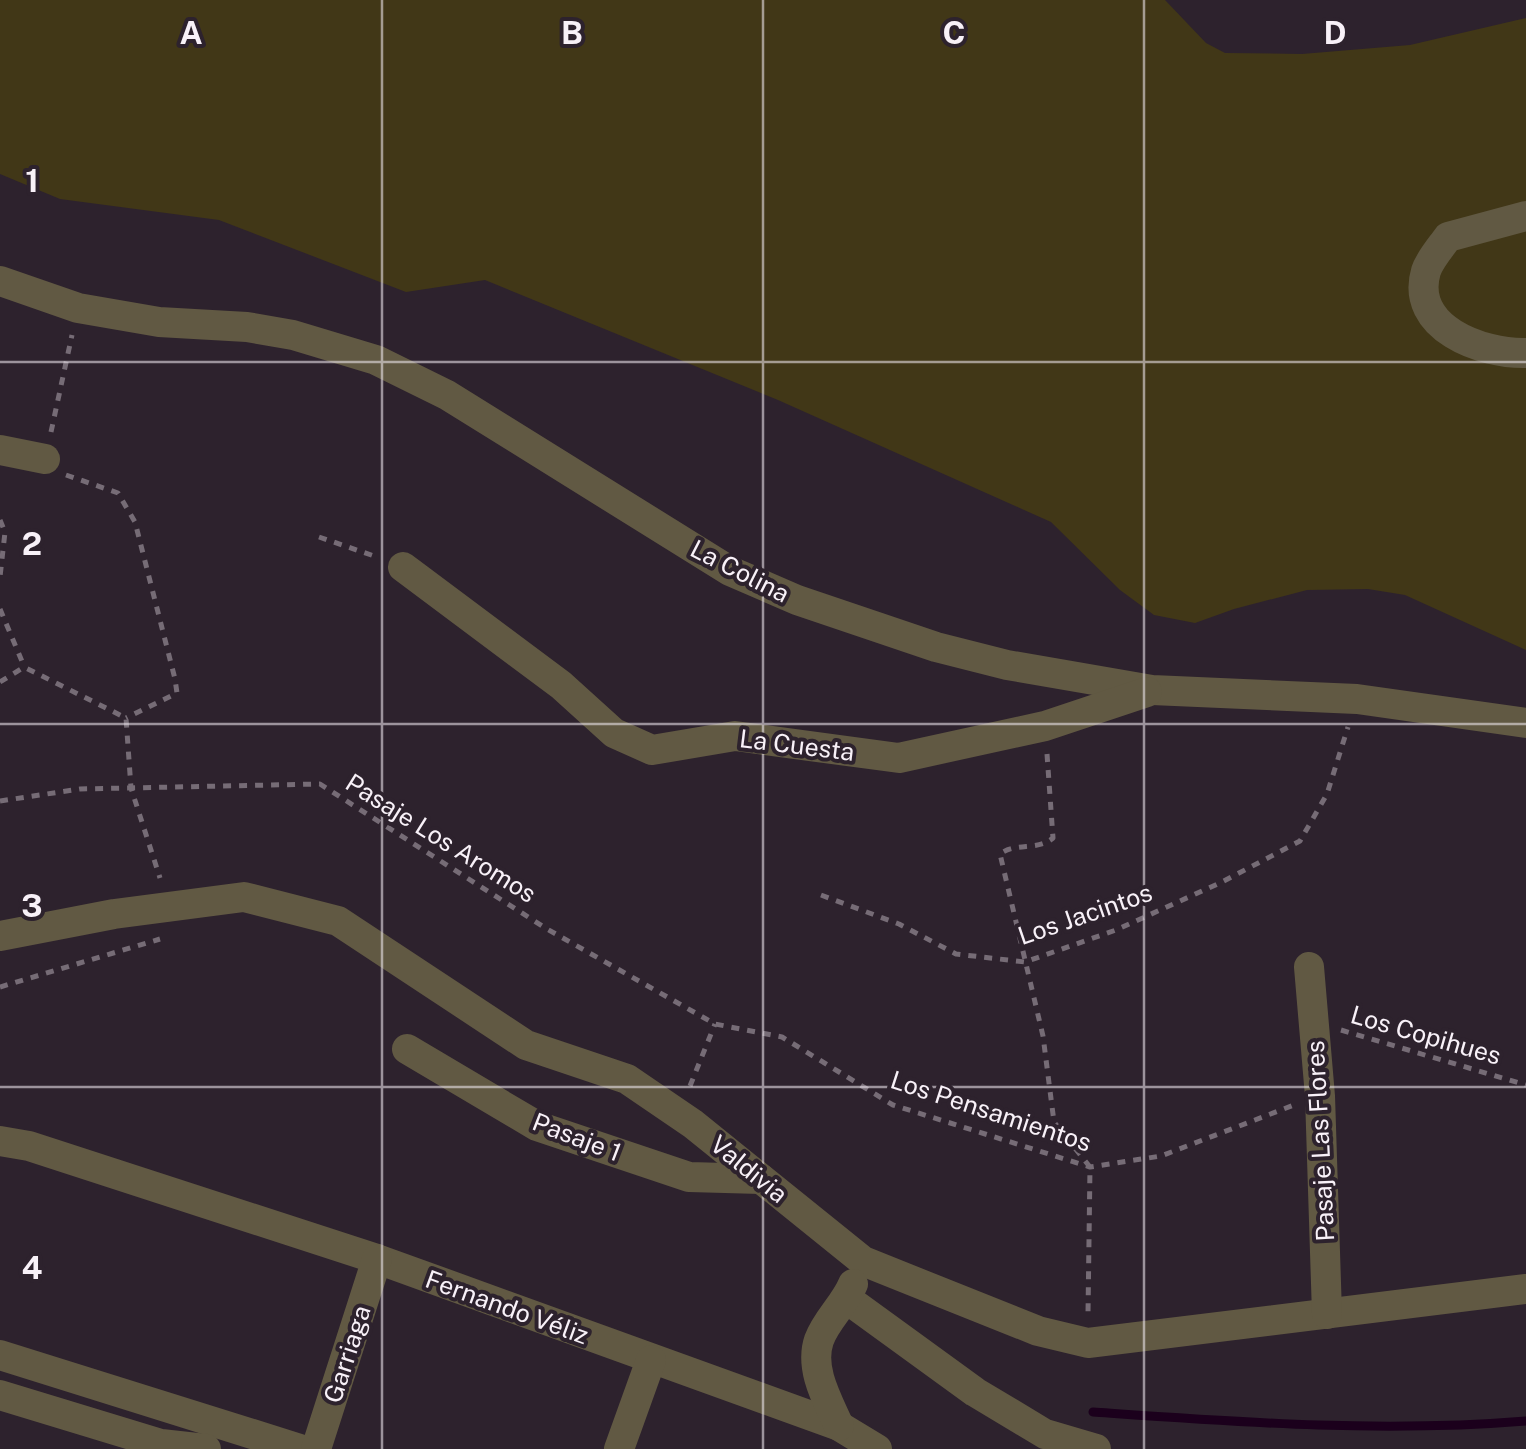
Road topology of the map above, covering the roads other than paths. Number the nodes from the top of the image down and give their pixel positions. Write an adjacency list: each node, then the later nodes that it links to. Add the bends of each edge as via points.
1 (1526, 216): 3 (street, via 1448,237 1426,269 1424,296 1435,320 1468,344)
2 (0, 282): 7 (street, La Colina, via 78,308 247,327 338,346 412,376 730,571 797,600 1007,666)
3 (1526, 352)
4 (0, 450): 5 (street)
5 (46, 460)
6 (403, 567): 7 (street, La Cuesta, via 614,733 652,750 734,736 899,758 1045,726)
7 (1152, 690): 8 (street, La Colina, via 1357,699)
8 (1526, 723)
9 (0, 936): 13 (street, Valdivia, via 169,921 244,897 338,921 526,1045 627,1079)
10 (1309, 967): 18 (street, Pasaje Las Flores)
11 (407, 1049): 13 (street, Pasaje 1, via 538,1126 689,1177)
12 (0, 1141): 14 (street, Fernando Véliz)
13 (761, 1179): 15 (street, Valdivia)
14 (377, 1259): 20 (street, Fernando Véliz); 26 (street, Garriaga)
15 (862, 1261): 17 (street); 18 (street, Valdivia, via 1038,1331 1088,1343)
16 (1526, 1288): 18 (street, Valdivia)
17 (847, 1299): 22 (street, via 819,1340 818,1374); 29 (street, via 974,1392 1045,1434)
18 (1327, 1314)
19 (0, 1355): 23 (street)
20 (651, 1360): 22 (street, Fernando Véliz); 27 (street)
21 (0, 1395): 24 (street, via 136,1437)
22 (839, 1426): 28 (street)
23 (290, 1446): 25 (street)
24 (206, 1449)
25 (228, 1449)
26 (316, 1449)
27 (619, 1449)
28 (877, 1449)
29 (1096, 1449)

